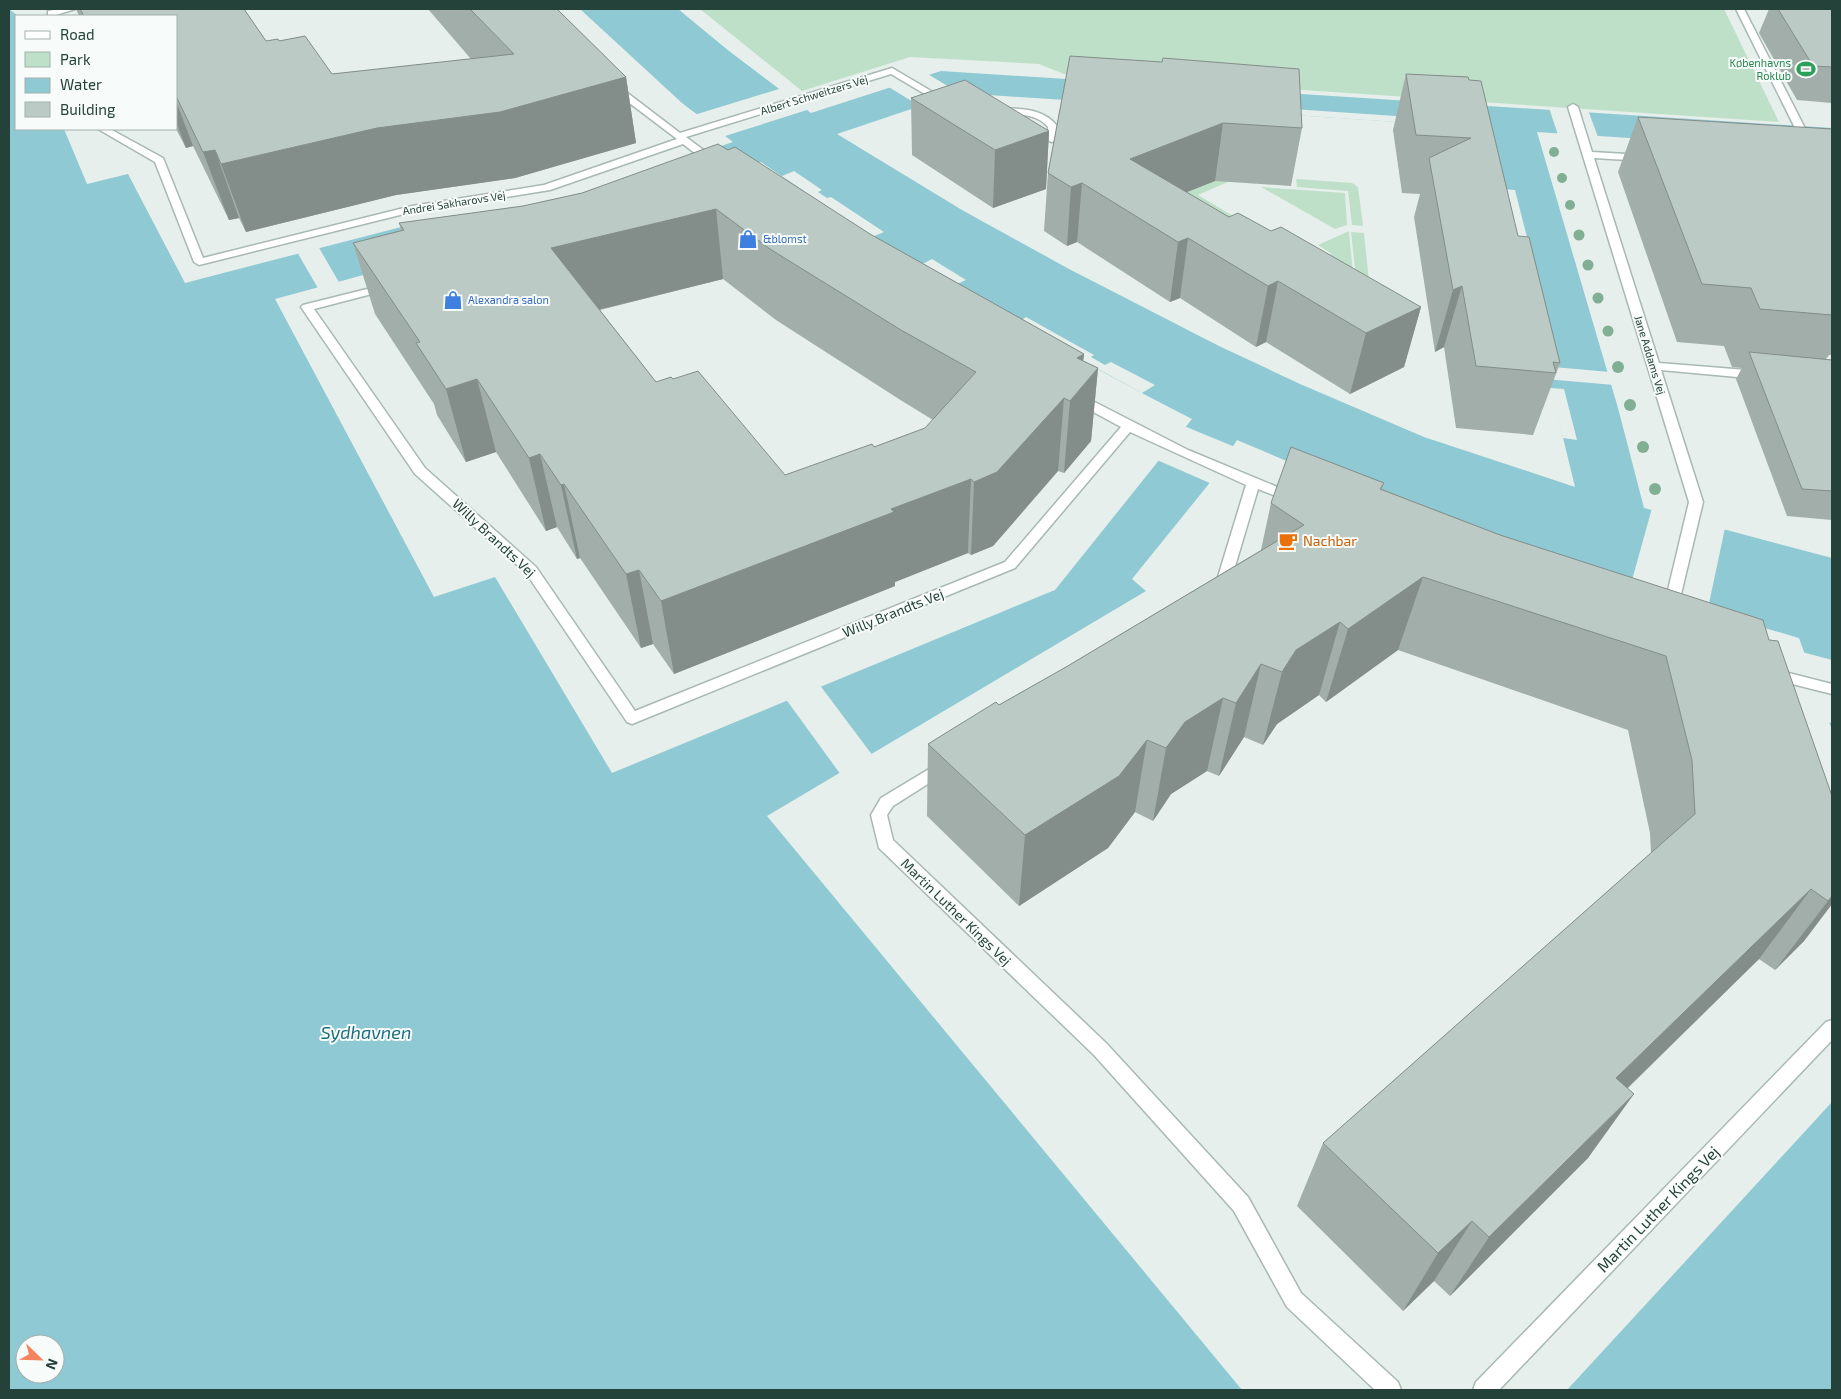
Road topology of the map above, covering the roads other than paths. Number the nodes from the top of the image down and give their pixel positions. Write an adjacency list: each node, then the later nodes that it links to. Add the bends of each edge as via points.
1 (70, 9): 3 (street)
2 (1740, 9): 12 (street)
3 (52, 14)
4 (606, 79): 9 (street)
5 (946, 103): 9 (street, Albert Schweitzers Vej, via 892,71)
6 (1573, 107): 11 (street, Jane Addams Vej)
7 (983, 110): 10 (street, via 1039,116 1053,127)
8 (105, 130): 9 (street, Andrei Sakharovs Vej, via 159,160 199,262 412,209 546,188)
9 (681, 138): 14 (street)
10 (1052, 139)
11 (1586, 150): 13 (street); 16 (street, Jane Addams Vej)
12 (1814, 155)
13 (1653, 159)
14 (725, 171)
15 (396, 284): 19 (street, Willy Brandts Vej, via 307,307 420,471 531,570 632,718 1010,565)
16 (1653, 366): 17 (street); 23 (street, Jane Addams Vej, via 1696,502)
17 (1772, 376)
18 (1070, 394): 19 (street)
19 (1128, 428): 20 (street)
20 (1253, 484): 21 (street); 22 (street, via 1221,590)
21 (1308, 505)
22 (1204, 600)
23 (1667, 628)
24 (1762, 670): 25 (street)
25 (1780, 676): 26 (street); 27 (street)
26 (1832, 689)
27 (1786, 694)
28 (954, 759): 30 (street, Martin Luther Kings Vej, via 887,802 879,815 885,843 1100,1049 1242,1204 1294,1300)
29 (1832, 1028): 31 (street, Martin Luther Kings Vej)
30 (1390, 1390)
31 (1484, 1390)

